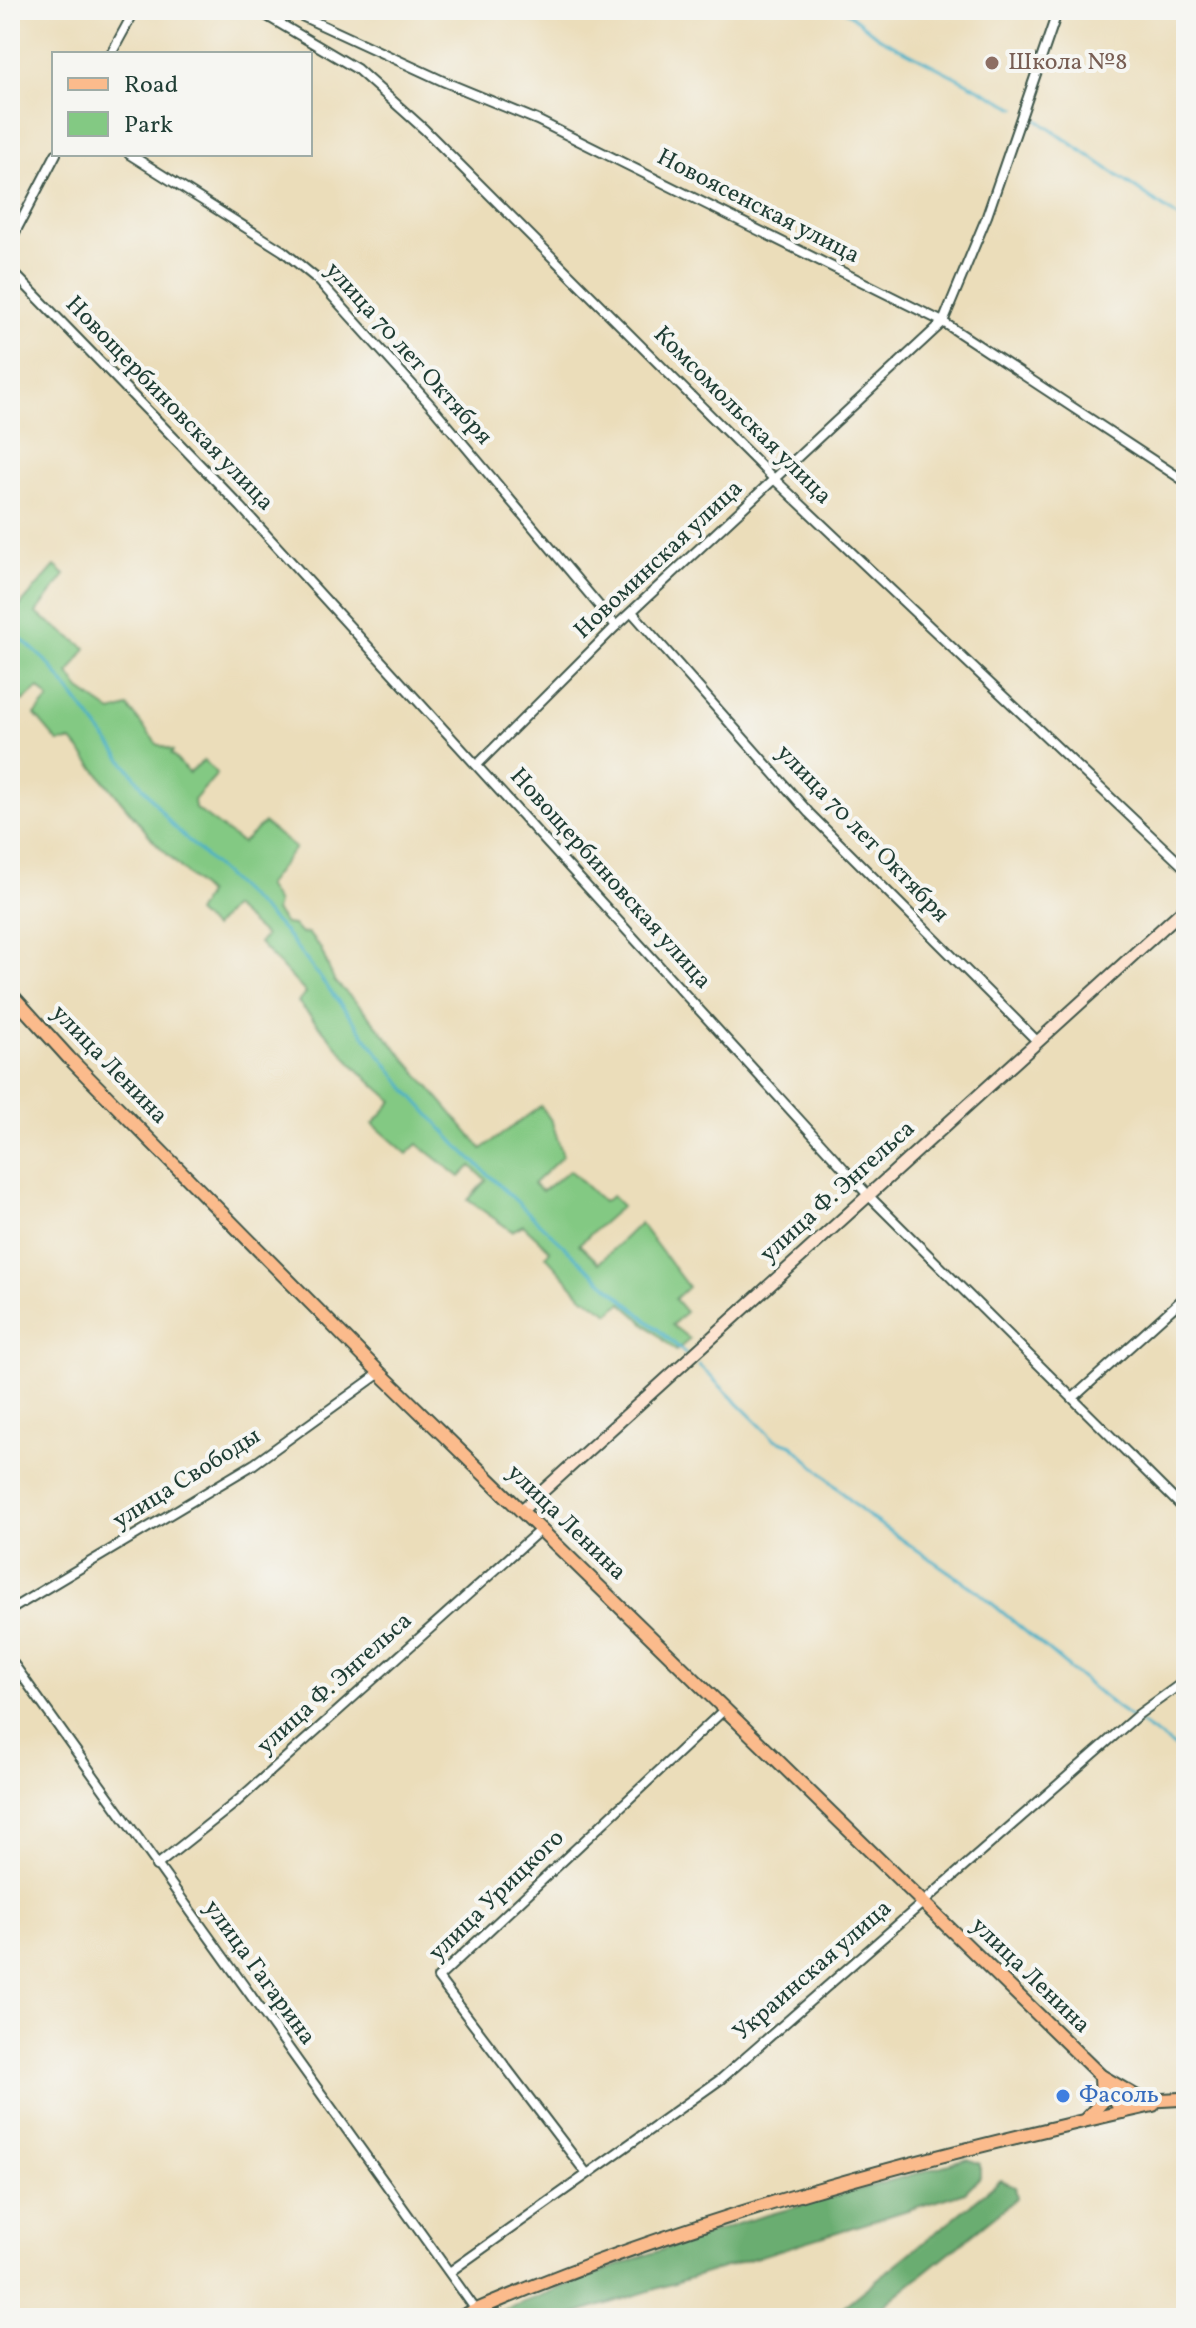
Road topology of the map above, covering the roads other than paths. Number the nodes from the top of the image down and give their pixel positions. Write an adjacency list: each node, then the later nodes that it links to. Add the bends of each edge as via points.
1 (135, 10): 5 (street)
2 (257, 10): 11 (street, Комсомольская улица, via 357,69 424,129)
3 (289, 10): 10 (street, Новоясенская улица, via 537,120)
4 (1058, 10): 10 (street, Новоминская улица, via 987,216)
5 (112, 52)
6 (55, 156): 8 (street)
7 (132, 156): 14 (street, улица 70 лет Октября, via 283,251 317,279)
8 (10, 242)
9 (10, 269): 15 (street, Новощербиновская улица, via 241,507)
10 (943, 322): 11 (street, Новоминская улица); 12 (street, Новоясенская улица)
11 (774, 479): 13 (street, Новоминская улица); 16 (street, Комсомольская улица)
12 (1186, 482)
13 (632, 612): 14 (street, Новоминская улица); 19 (street, улица 70 лет Октября, via 809,813)
14 (616, 626): 15 (street, Новоминская улица)
15 (478, 764): 20 (street, Новощербиновская улица)
16 (1186, 869)
17 (1186, 907): 19 (main road, улица Ф. Энгельса)
18 (10, 993): 22 (main road, улица Ленина)
19 (1038, 1042): 20 (main road, улица Ф. Энгельса)
20 (868, 1195): 23 (street, Новощербиновская улица); 24 (main road, улица Ф. Энгельса)
21 (1186, 1296): 23 (street)
22 (380, 1373): 24 (main road, улица Ленина); 27 (street, улица Свободы, via 254,1464)
23 (1073, 1398): 25 (street, Новощербиновская улица)
24 (521, 1511): 26 (main road, улица Ленина)
25 (1186, 1511)
26 (540, 1530): 30 (main road, улица Ленина); 31 (street, улица Ф. Энгельса, via 234,1804)
27 (10, 1610)
28 (10, 1659): 31 (street, улица Гагарина)
29 (1186, 1680): 32 (street, Украинская улица, via 1139,1714)
30 (726, 1708): 32 (main road, улица Ленина); 37 (street, улица Урицкого, via 438,1978)
31 (156, 1866): 38 (street, улица Гагарина)
32 (923, 1901): 33 (main road, улица Ленина); 37 (street, Украинская улица, via 721,2079)
33 (1101, 2076): 34 (main road, via 1144,2101); 35 (main road); 36 (main road, via 1098,2110)
34 (1183, 2098): 35 (main road)
35 (1122, 2112): 36 (main road)
36 (1074, 2124): 39 (main road, via 723,2217)
37 (587, 2174): 38 (street, Украинская улица)
38 (451, 2271): 39 (street, улица Гагарина)
39 (476, 2310): 40 (main road)
40 (458, 2318)

